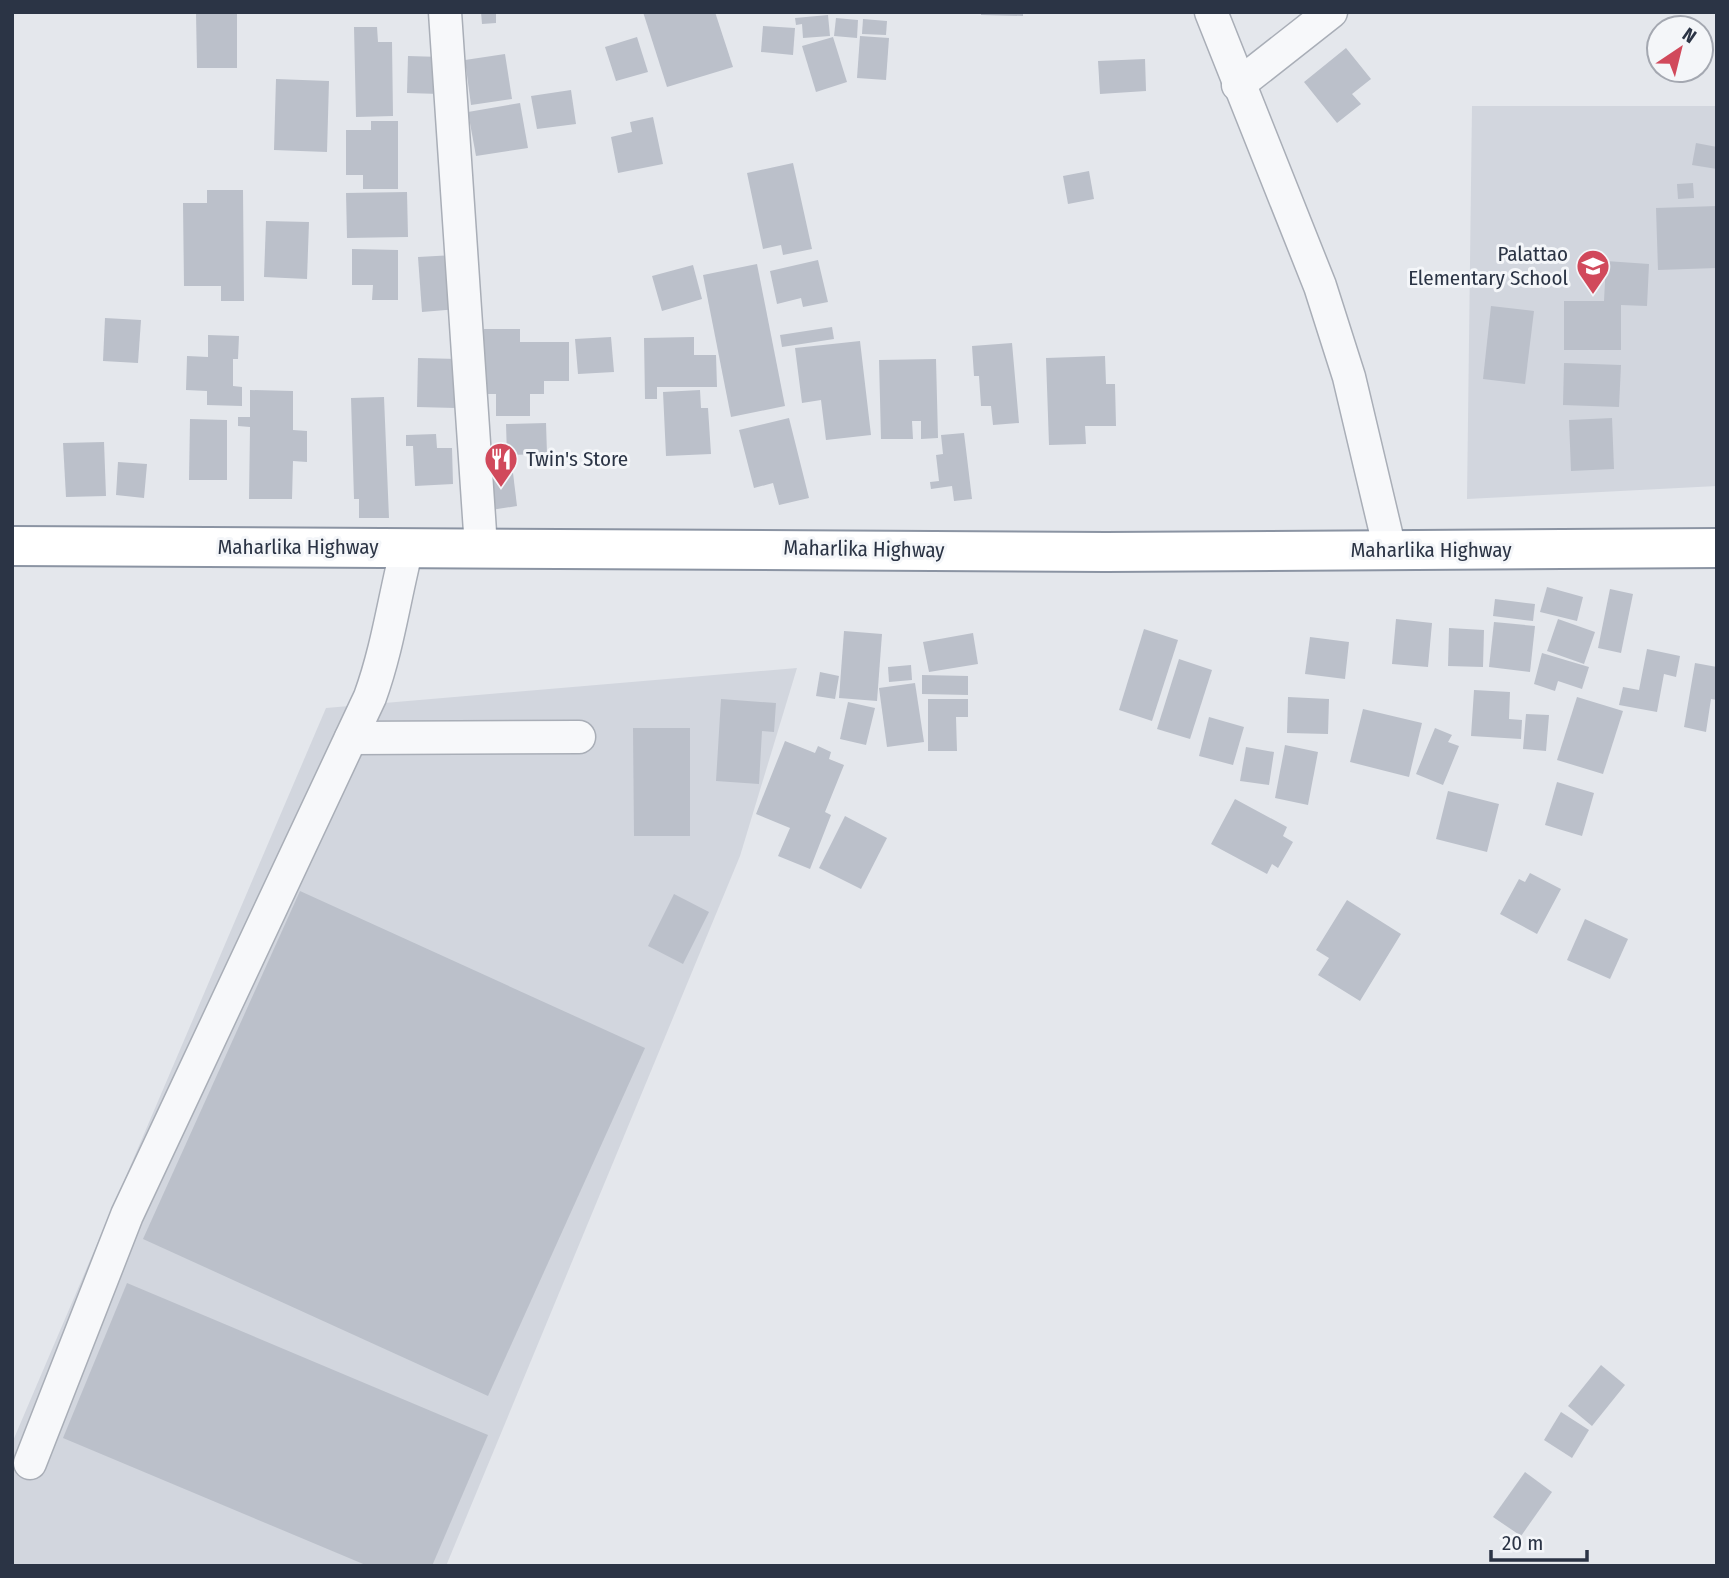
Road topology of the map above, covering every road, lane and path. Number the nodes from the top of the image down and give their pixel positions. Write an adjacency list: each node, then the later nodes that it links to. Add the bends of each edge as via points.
1 (445, 12): 6 (street)
2 (1211, 12): 4 (street)
3 (1331, 12): 4 (street)
4 (1238, 85): 9 (street, via 1320,286 1349,377)
5 (12, 546): 7 (highway, Maharlika Highway)
6 (481, 547): 7 (highway, Maharlika Highway); 9 (highway, Maharlika Highway)
7 (407, 548): 11 (street, via 387,650)
8 (1717, 548): 9 (highway, Maharlika Highway)
9 (1390, 550)
10 (579, 737): 11 (street)
11 (351, 738): 12 (street, via 127,1215)
12 (30, 1463)

